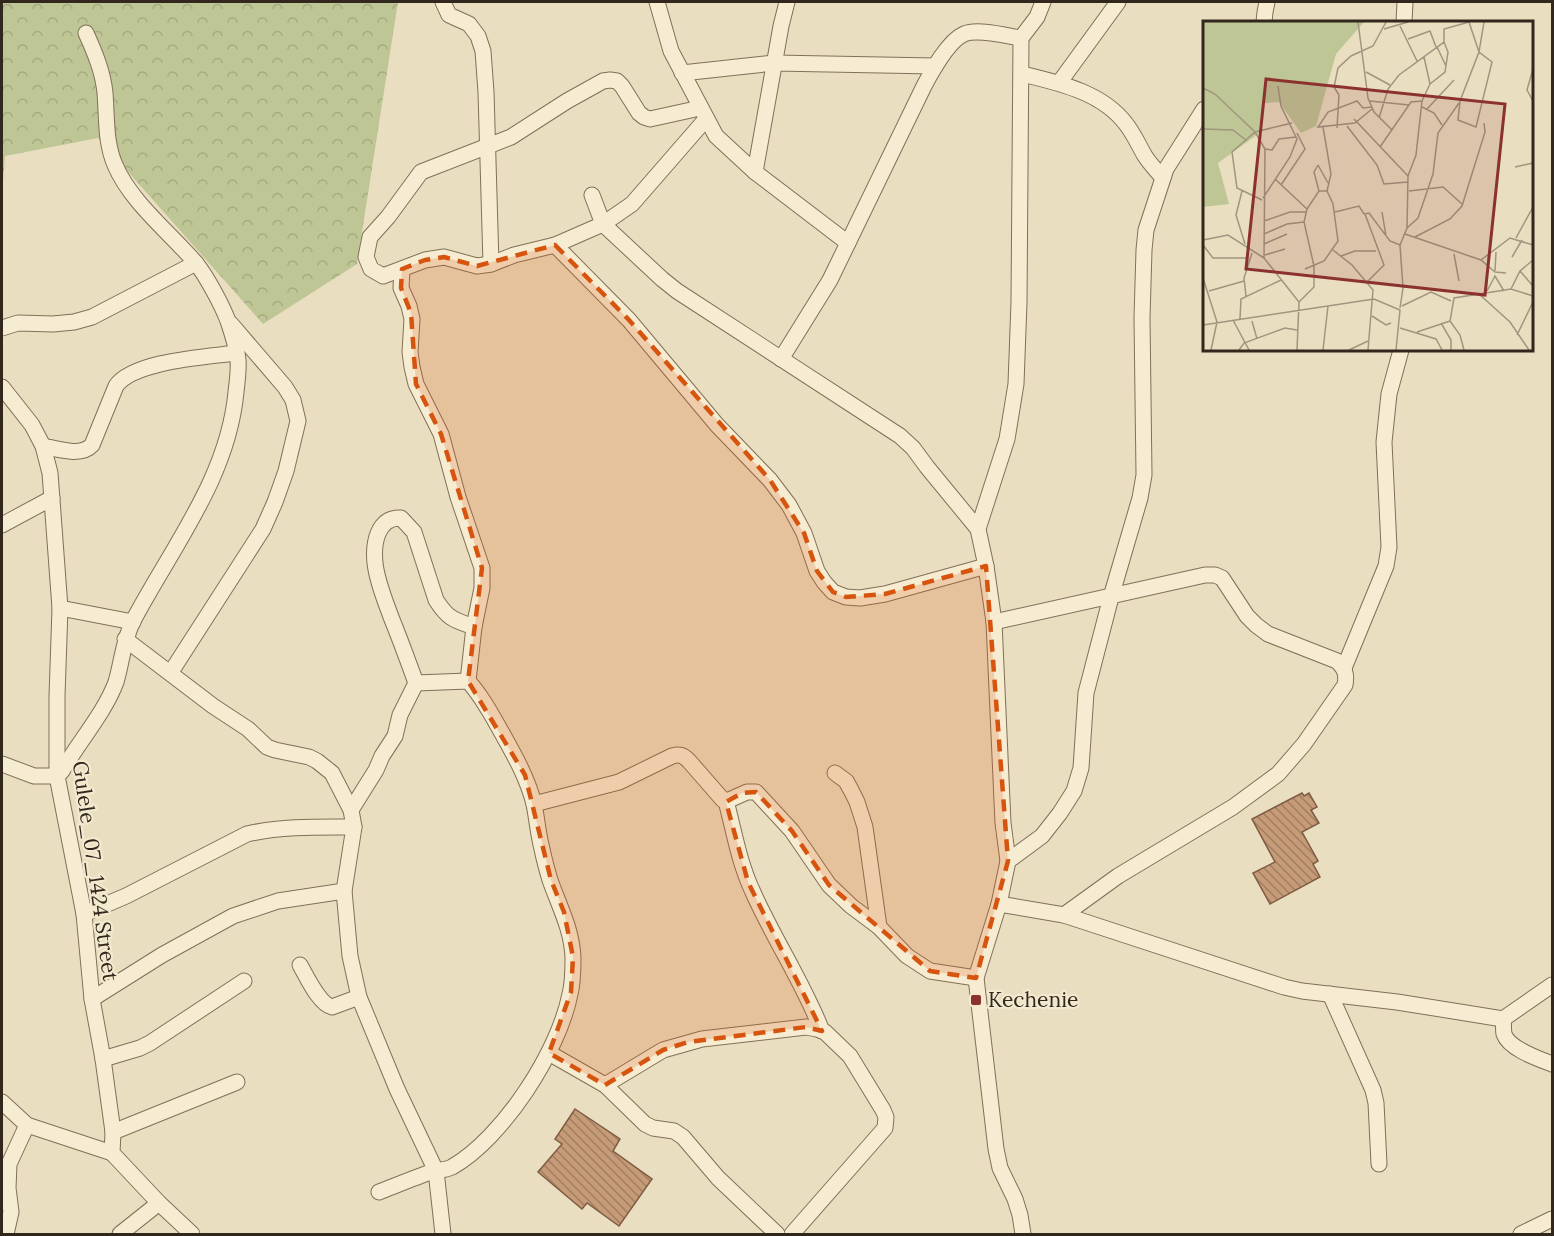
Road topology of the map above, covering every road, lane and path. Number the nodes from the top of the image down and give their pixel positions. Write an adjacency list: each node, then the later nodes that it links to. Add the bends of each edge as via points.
1 (443, 2): 17 (street, via 449,15 469,24 483,51)
2 (657, 2): 12 (street, via 671,51)
3 (788, 2): 10 (street)
4 (1043, 2): 9 (street)
5 (1118, 2): 14 (street)
6 (1405, 2): 7 (street)
7 (1404, 21)
8 (86, 33): 24 (street, via 99,63 105,91 108,140 114,164 126,186)
9 (1021, 38): 11 (street, via 981,32 964,34); 13 (street)
10 (774, 63): 11 (street); 12 (street); 18 (street)
11 (935, 66): 22 (street)
12 (682, 73): 16 (street)
13 (1022, 74): 14 (street); 36 (street, via 1016,384 1007,439)
14 (1059, 83): 19 (street, via 1105,103 1118,114 1146,158)
15 (1202, 112): 19 (street)
16 (703, 113): 17 (street, via 644,117 617,81 603,81); 18 (street, via 716,136); 21 (street, via 632,204)
17 (488, 146): 25 (street); 26 (street, via 421,172 370,237 366,257 371,269 382,276)
18 (754, 172): 22 (street)
19 (1165, 174): 38 (street, via 1146,230 1144,250 1144,475)
20 (592, 195): 21 (street)
21 (603, 224): 23 (street); 31 (street, via 677,291)
22 (848, 243): 31 (street, via 831,280)
23 (555, 245): 25 (street); 37 (street, via 629,320 717,425 770,480 789,505 817,571 833,592 860,598 885,594)
24 (196, 263): 27 (street); 28 (street, via 92,316 74,322 18,323)
25 (491, 264): 26 (street, via 477,266 444,257)
26 (402, 269): 42 (street, via 401,288 411,313 410,352 416,384 441,434 482,568)
27 (227, 319): 30 (street); 45 (street, via 285,387 293,399 298,421 286,471 263,529)
28 (2, 328)
29 (1401, 351): 44 (street, via 1389,394 1384,442 1389,547 1386,566)
30 (236, 353): 33 (street, via 152,365 126,376 116,386 88,449 82,452); 40 (street, via 234,408 210,483 188,529)
31 (781, 359): 36 (street, via 900,436)
32 (2, 387): 33 (street, Gulele_07_1424 Street)
33 (43, 446): 34 (street, Gulele_07_1424 Street)
34 (52, 498): 35 (street); 39 (street, Gulele_07_1424 Street)
35 (2, 525)
36 (978, 529): 37 (street)
37 (986, 566): 41 (street)
38 (1111, 597): 41 (street); 44 (street, via 1215,575 1222,578 1247,616 1268,634 1338,661); 55 (street, via 1086,693 1081,768 1074,791 1042,836)
39 (60, 608): 40 (street); 50 (street, Gulele_07_1424 Street)
40 (133, 622): 43 (street)
41 (994, 622): 55 (street)
42 (474, 627): 46 (street); 47 (street, via 451,619 442,610 414,532 401,518 382,525 376,537 375,561)
43 (125, 639): 45 (street); 50 (street, via 116,682)
44 (1344, 668): 59 (street, via 1345,686 1305,744 1278,774)
45 (171, 672): 53 (street, via 267,747 317,761 332,773)
46 (468, 681): 47 (street); 52 (street, via 479,692 516,758)
47 (416, 683): 53 (street, via 394,736)
48 (2, 764): 50 (street, via 34,776)
49 (835, 773): 60 (street, via 851,790 865,827)
50 (57, 776): 58 (street, Gulele_07_1424 Street)
51 (726, 801): 52 (street, via 689,760 678,754 619,782); 60 (street, via 742,793 756,792 792,831 829,885); 69 (street, via 748,882)
52 (534, 804): 70 (street, via 541,846 564,912 573,957 569,1001)
53 (351, 810): 54 (street)
54 (354, 827): 56 (street); 58 (street, via 303,827 247,834)
55 (1008, 861): 57 (street)
56 (344, 891): 66 (street, via 350,957); 67 (street, via 278,902 233,916)
57 (999, 904): 59 (street); 62 (street)
58 (84, 914): 67 (street, Gulele_07_1424 Street)
59 (1064, 915): 65 (street, via 1284,987)
60 (879, 927): 62 (street, via 907,956 930,971)
61 (300, 965): 66 (street, via 327,1006)
62 (976, 978): 91 (street, via 996,1149)
63 (244, 981): 71 (street, via 150,1043)
64 (1552, 985): 68 (street)
65 (1330, 994): 68 (street); 80 (street, via 1373,1090)
66 (359, 997): 81 (street, via 396,1089)
67 (92, 999): 71 (street, Gulele_07_1424 Street)
68 (1503, 1019): 72 (street, via 1508,1042)
69 (822, 1031): 74 (street, via 806,1027 688,1042 663,1050); 90 (street, via 850,1056 883,1110 885,1128)
70 (549, 1053): 74 (street); 81 (street, via 498,1128 467,1157 451,1168)
71 (103, 1059): 77 (street, Gulele_07_1424 Street)
72 (1552, 1064)
73 (237, 1082): 77 (street)
74 (605, 1084): 89 (street, via 645,1124 683,1137 718,1178)
75 (2, 1102): 76 (street)
76 (27, 1125): 78 (street); 79 (street)
77 (113, 1132): 78 (street, Gulele_07_1424 Street)
78 (112, 1153): 83 (street)
79 (5, 1164): 85 (street, via 11,1212)
80 (1379, 1164)
81 (436, 1171): 82 (street); 88 (street)
82 (379, 1192)
83 (159, 1203): 86 (street); 87 (street)
84 (1552, 1219): 92 (street)
85 (6, 1234)
86 (120, 1234)
87 (192, 1234)
88 (444, 1234)
89 (777, 1234)
90 (792, 1234)
91 (1023, 1234)
92 (1521, 1234)

